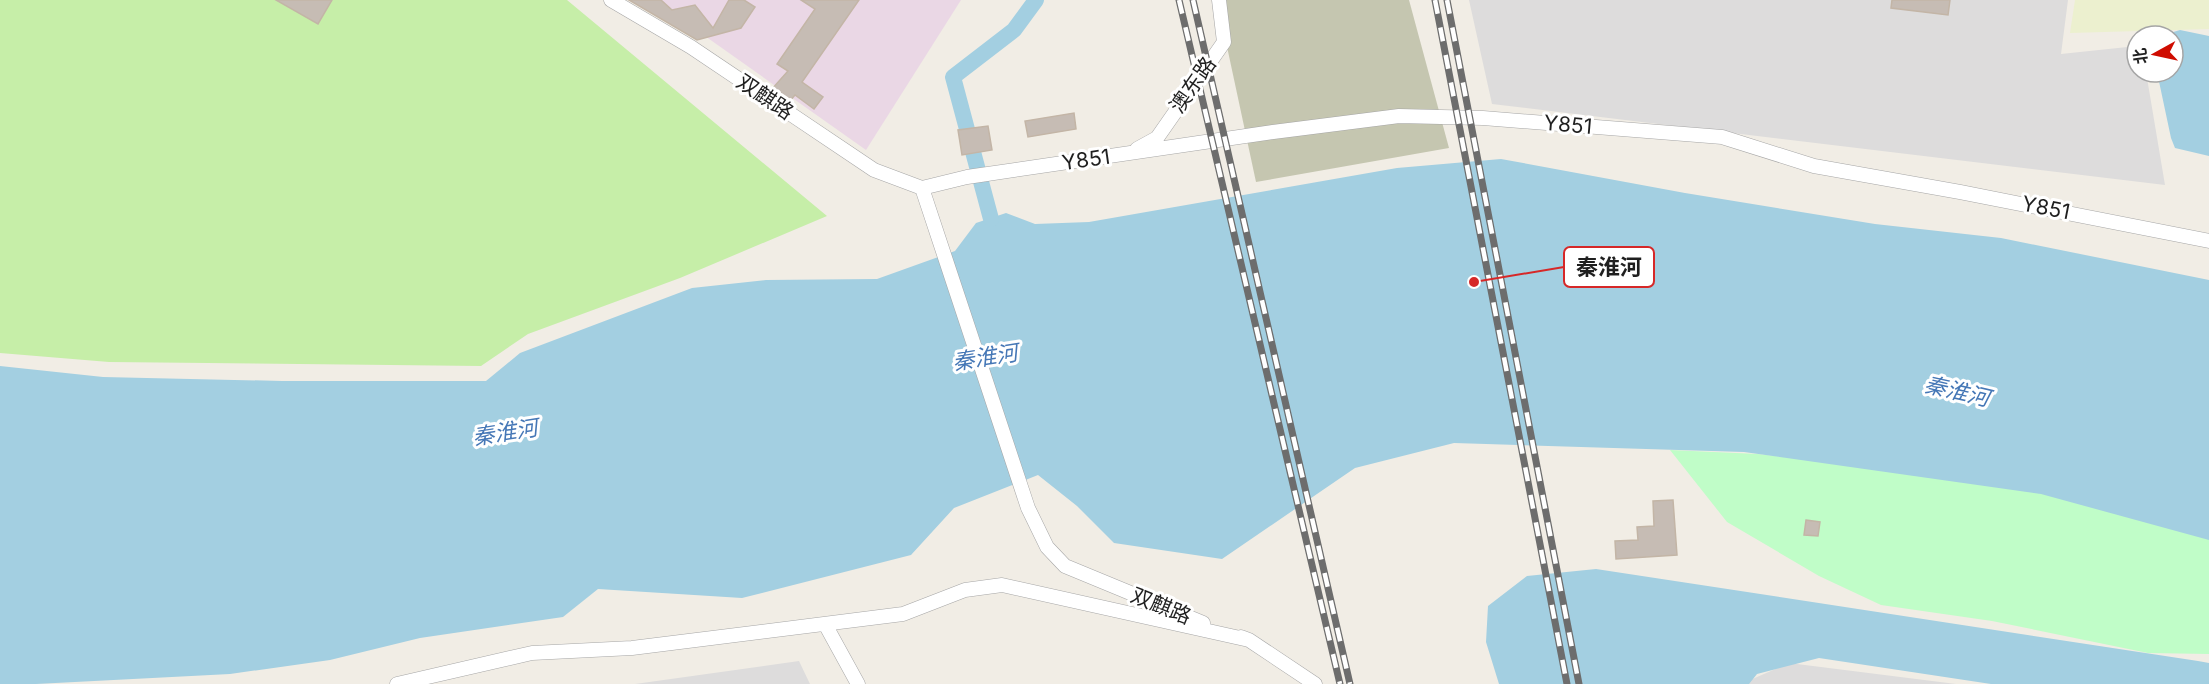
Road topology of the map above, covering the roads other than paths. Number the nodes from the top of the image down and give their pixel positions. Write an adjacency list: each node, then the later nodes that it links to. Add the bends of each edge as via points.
1 (611, 0): 4 (street, 双麒路, via 691,47 874,170)
2 (1219, 0): 3 (street, 澳东路, via 1224,42 1157,138)
3 (1130, 153): 4 (street, Y851, via 966,177); 5 (street, Y851, via 1399,116 1483,118 1722,137 1814,166)
4 (922, 188): 7 (street, 双麒路, via 1028,508 1047,547 1065,566)
5 (2209, 241)
6 (825, 624): 7 (street, via 903,614 965,590 1002,585); 8 (street, via 632,648 532,653); 9 (street)
7 (1249, 640): 10 (street, 双麒路)
8 (397, 684)
9 (858, 684)
10 (1315, 684)

